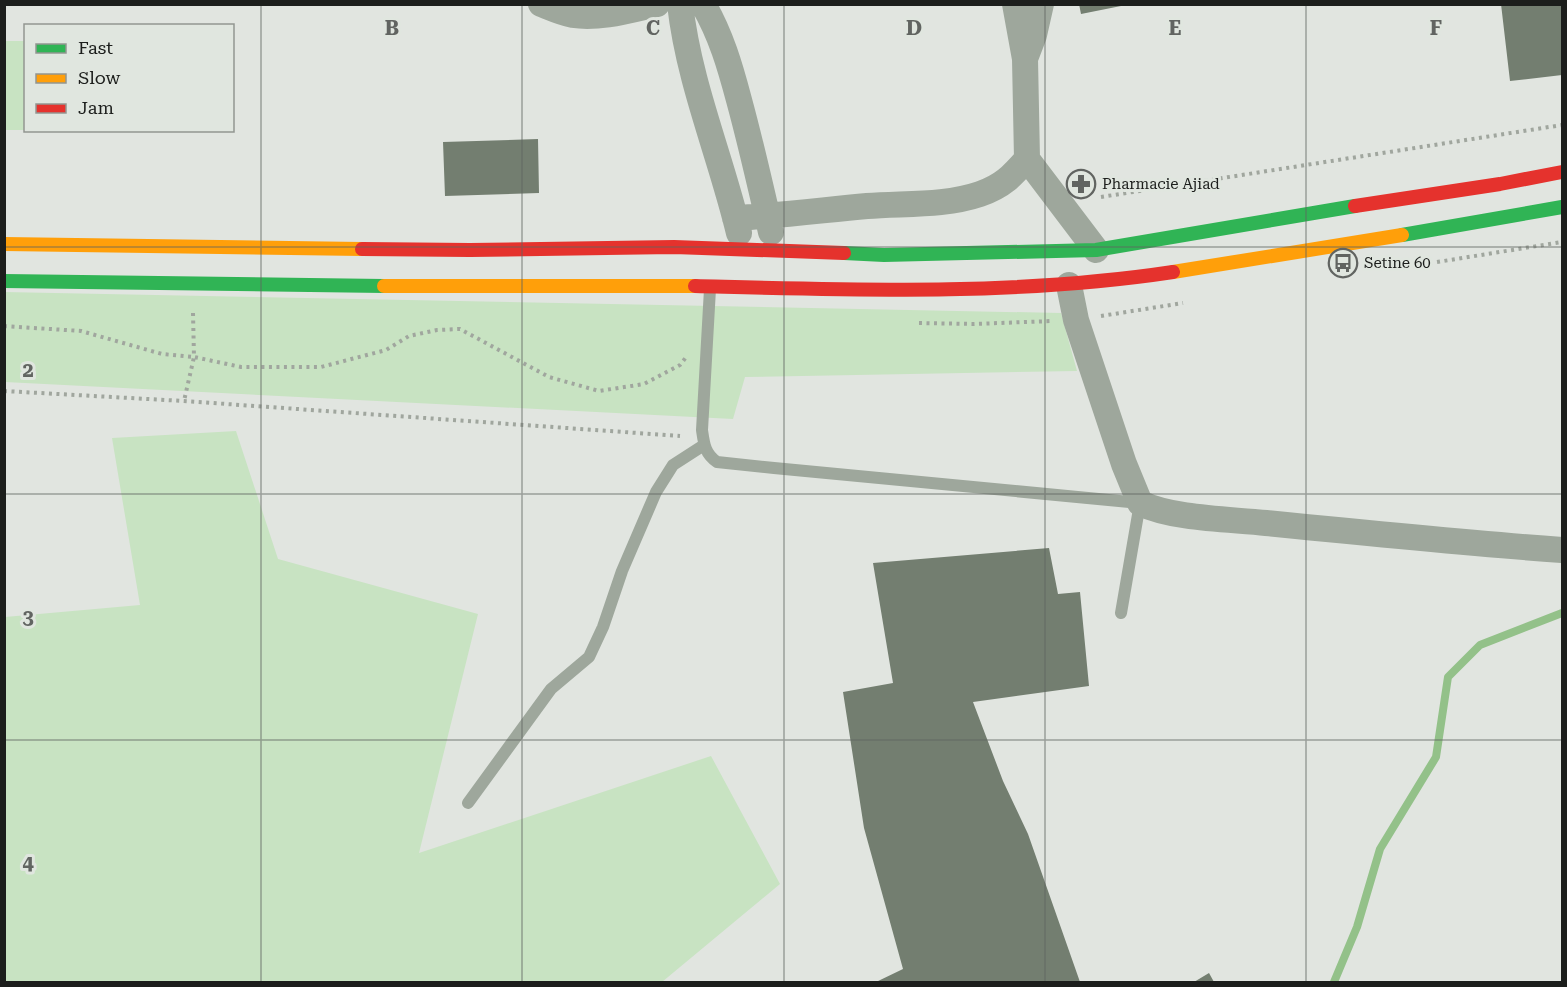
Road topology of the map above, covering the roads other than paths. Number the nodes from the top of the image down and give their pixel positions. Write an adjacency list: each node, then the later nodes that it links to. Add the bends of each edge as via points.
1 (541, 4): 2 (street, via 573,15 607,14)
2 (657, 4)
3 (680, 4): 12 (street, via 704,116)
4 (703, 4): 11 (street, via 725,50)
5 (1015, 4): 7 (street)
6 (1041, 4): 7 (street)
7 (1025, 59): 8 (street)
8 (1027, 159): 11 (street, via 1005,183 967,198); 14 (street)
9 (1563, 172): 14 (highway)
10 (1563, 207): 18 (highway, via 1314,250)
11 (768, 216): 12 (street); 16 (street)
12 (735, 218): 15 (street)
13 (4, 244): 15 (highway, via 470,250 674,247)
14 (1096, 250): 16 (highway, via 884,255)
15 (743, 251): 16 (highway)
16 (776, 252)
17 (4, 281): 19 (highway)
18 (1069, 285): 19 (highway, via 900,291); 21 (street, via 1076,320)
19 (710, 288): 20 (lane)
20 (703, 442): 21 (lane, via 717,462); 24 (lane, via 673,465 656,492 589,657 551,689)
21 (1140, 502): 22 (street, via 1159,510 1229,519); 23 (lane)
22 (1563, 550)
23 (1121, 613)
24 (468, 803)

